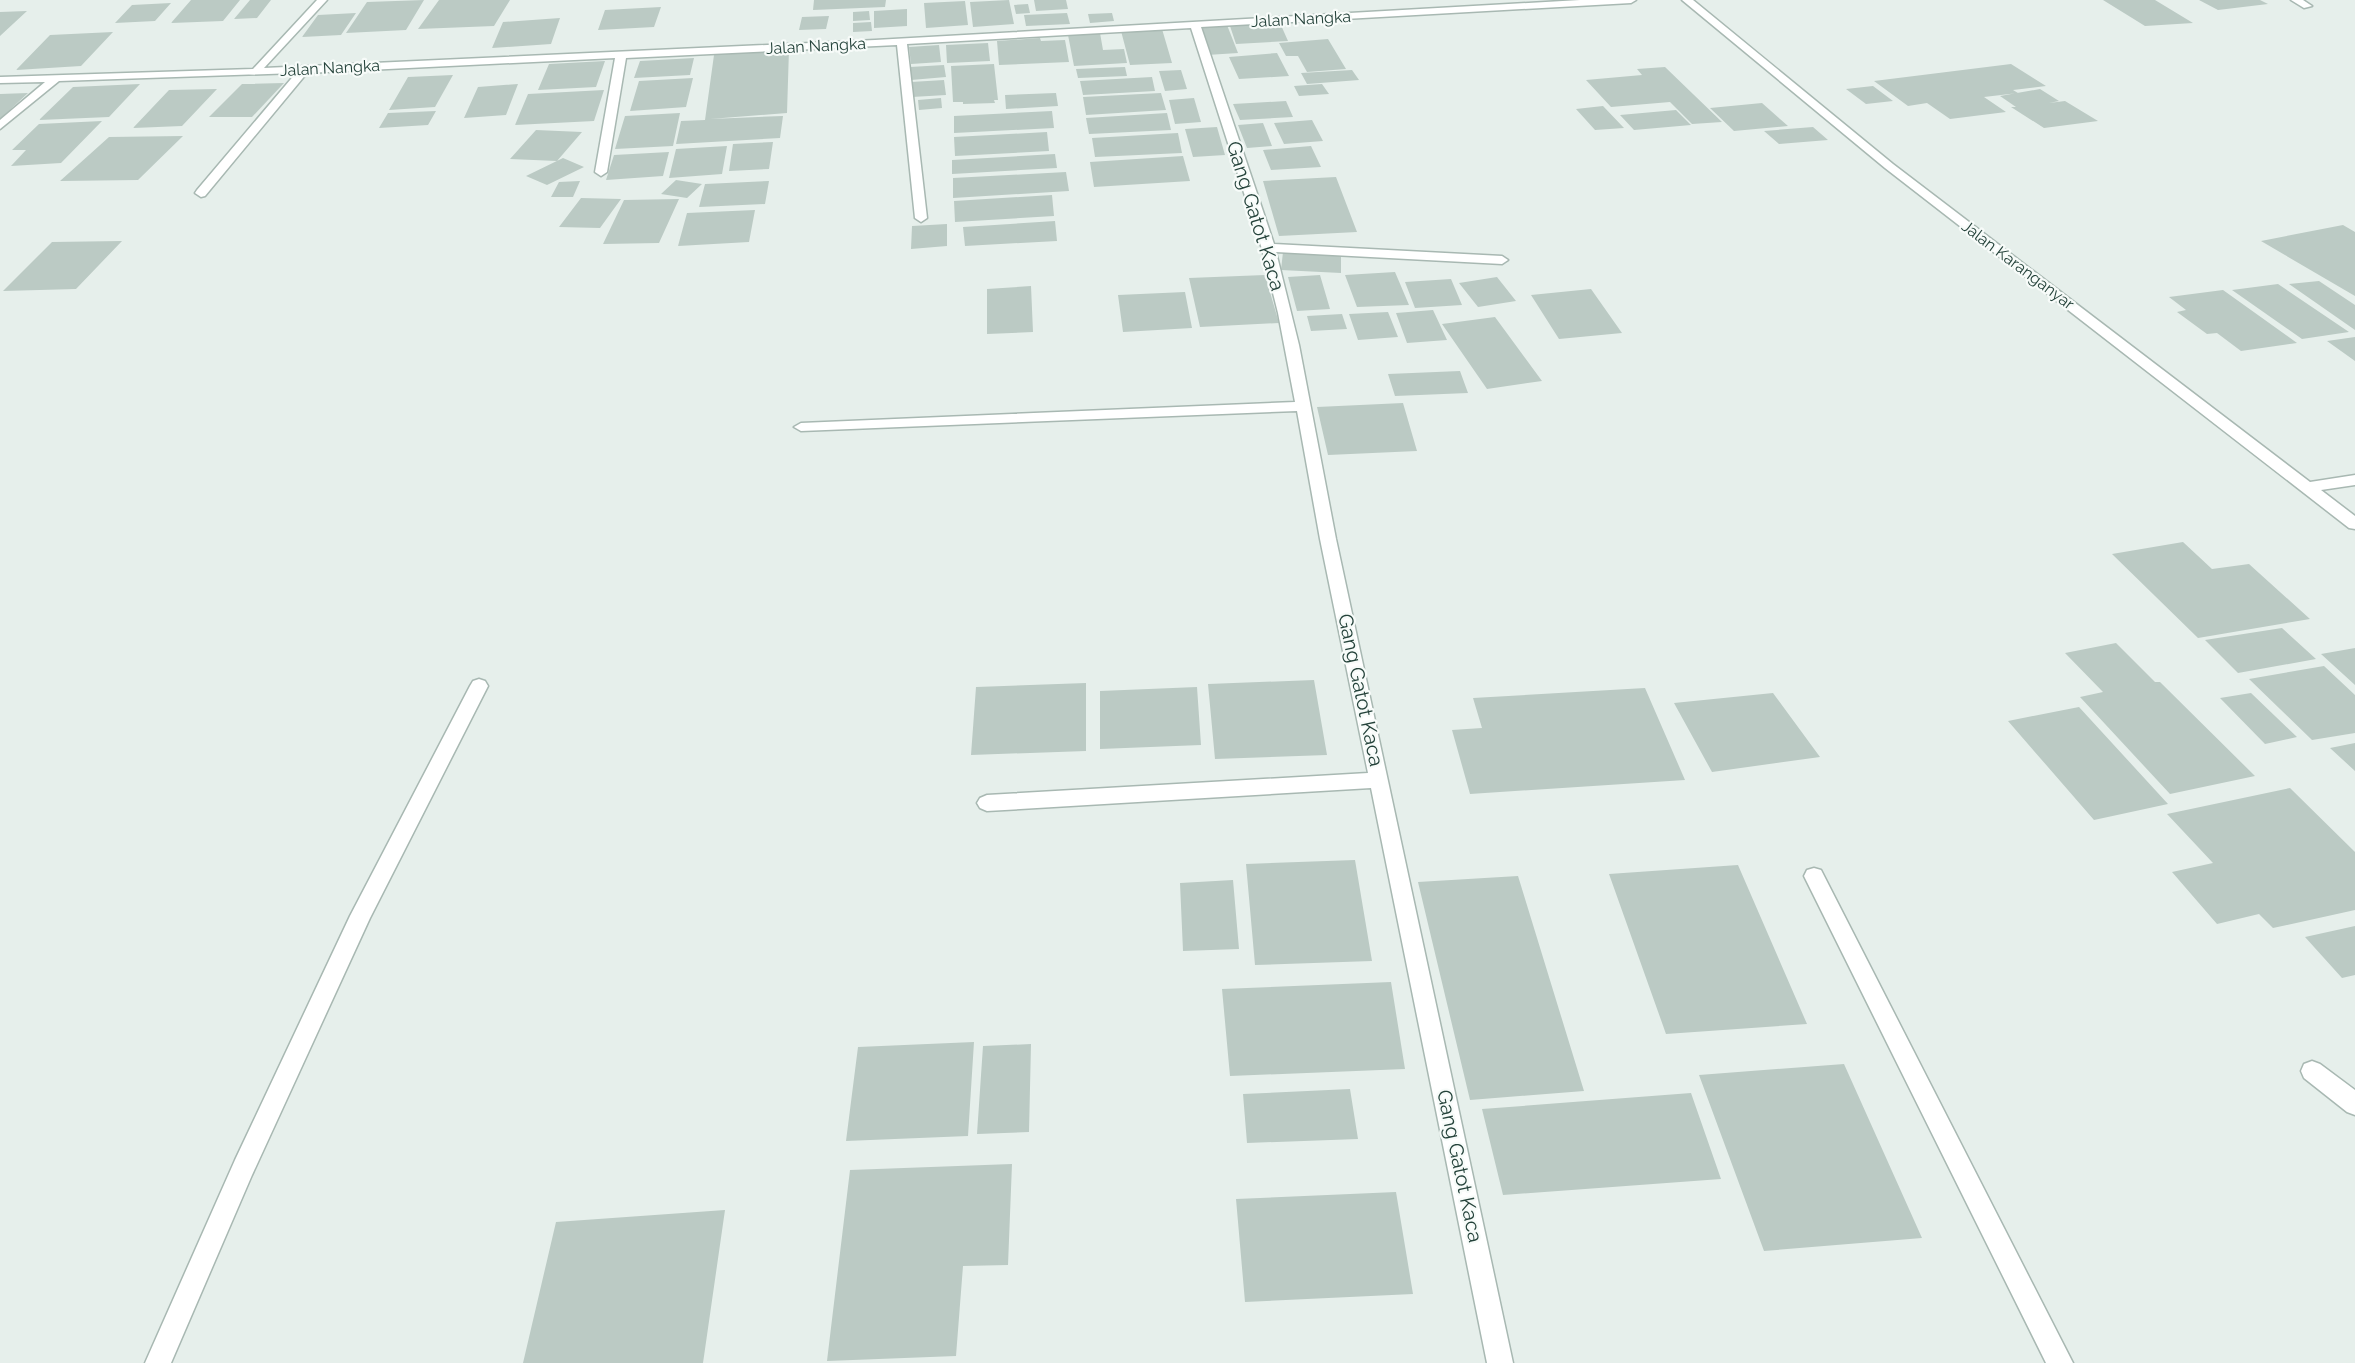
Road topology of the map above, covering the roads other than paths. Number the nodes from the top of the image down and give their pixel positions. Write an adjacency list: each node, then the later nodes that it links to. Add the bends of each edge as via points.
1 (322, 0): 10 (street)
2 (1631, 0): 6 (street, Jalan Nangka)
3 (1687, 0): 22 (street, Jalan Karanganyar, via 1888,165)
4 (2296, 0): 5 (street)
5 (2307, 6)
6 (1195, 25): 7 (street, Jalan Nangka); 17 (street, Gang Gatot Kaca)
7 (902, 41): 8 (street, Jalan Nangka); 16 (street)
8 (621, 55): 9 (street, Jalan Nangka); 14 (street)
9 (304, 70): 10 (street, Jalan Nangka); 15 (street)
10 (256, 72): 11 (street, Jalan Nangka)
11 (55, 79): 12 (street, Jalan Nangka); 13 (street)
12 (0, 80)
13 (0, 126)
14 (601, 172)
15 (201, 193)
16 (921, 219)
17 (1269, 249): 18 (street); 19 (street, Gang Gatot Kaca)
18 (1502, 260)
19 (1303, 406): 20 (street); 25 (street, Gang Gatot Kaca)
20 (801, 427)
21 (2355, 480): 22 (street)
22 (2308, 487): 23 (street, Jalan Karanganyar)
23 (2355, 524)
24 (479, 686): 30 (street, via 360,916)
25 (1380, 780): 26 (street); 31 (street, Gang Gatot Kaca)
26 (987, 803)
27 (1814, 876): 32 (street)
28 (2312, 1071): 29 (street)
29 (2355, 1104)
30 (158, 1363)
31 (1500, 1363)
32 (2060, 1363)

